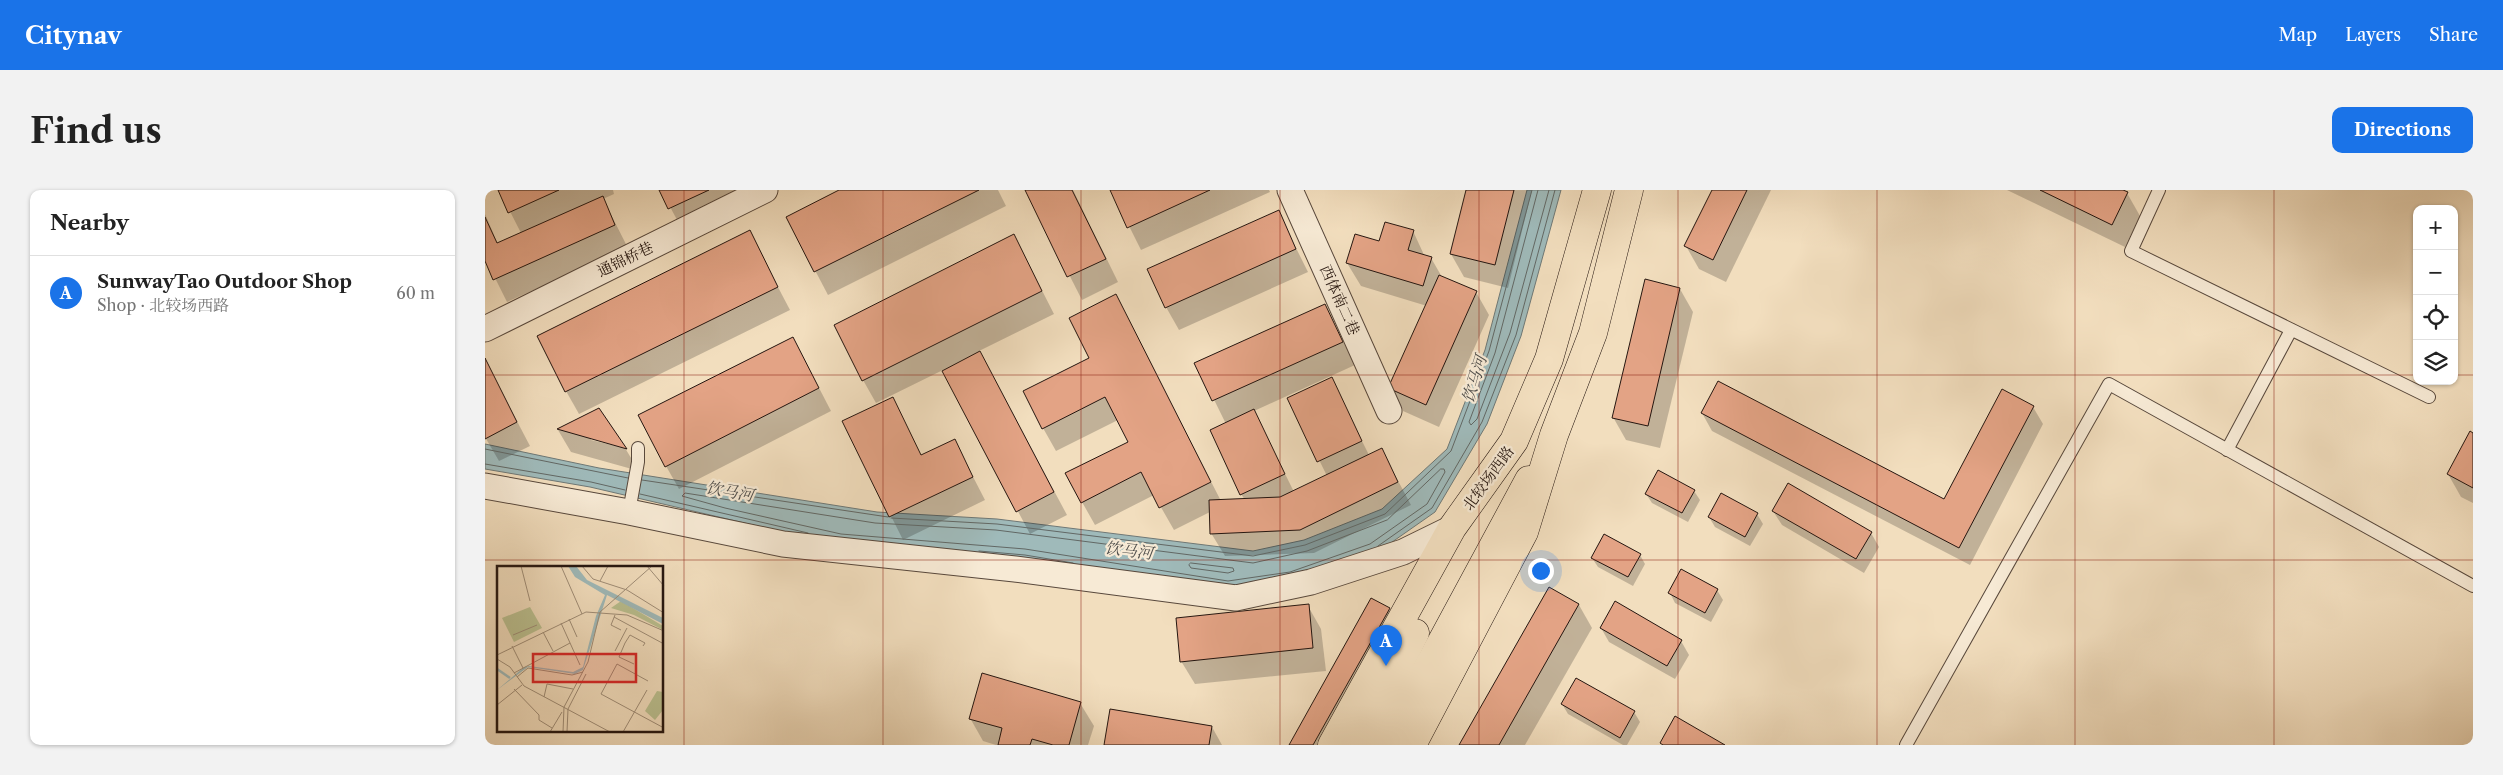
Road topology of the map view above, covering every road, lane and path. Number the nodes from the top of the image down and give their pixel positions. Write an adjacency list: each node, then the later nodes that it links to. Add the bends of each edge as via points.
1 (765, 190): 6 (street, 通锦桥巷)
2 (1290, 190): 9 (street, 西体南二巷)
3 (1597, 190): 11 (main road, 北较场西路, via 1549,359)
4 (1629, 190): 10 (main road, via 1593,333)
5 (2159, 190): 7 (lane, via 2131,251)
6 (485, 329)
7 (2291, 330): 8 (lane); 13 (lane)
8 (2429, 397)
9 (1389, 411)
10 (1554, 435): 20 (main road, via 1494,541); 21 (main road, via 1524,532)
11 (1514, 441): 16 (main road, 北较场西路); 19 (main road, via 1493,490)
12 (638, 448): 15 (lane)
13 (2227, 450): 17 (lane); 22 (lane, via 2109,384)
14 (485, 486): 15 (street)
15 (629, 512): 16 (street, via 783,544 1015,568 1236,598 1311,582 1403,552)
16 (1452, 528): 18 (main road, 北较场西路)
17 (2473, 586)
18 (1333, 745)
19 (1357, 745)
20 (1387, 745)
21 (1412, 745)
22 (1906, 745)

